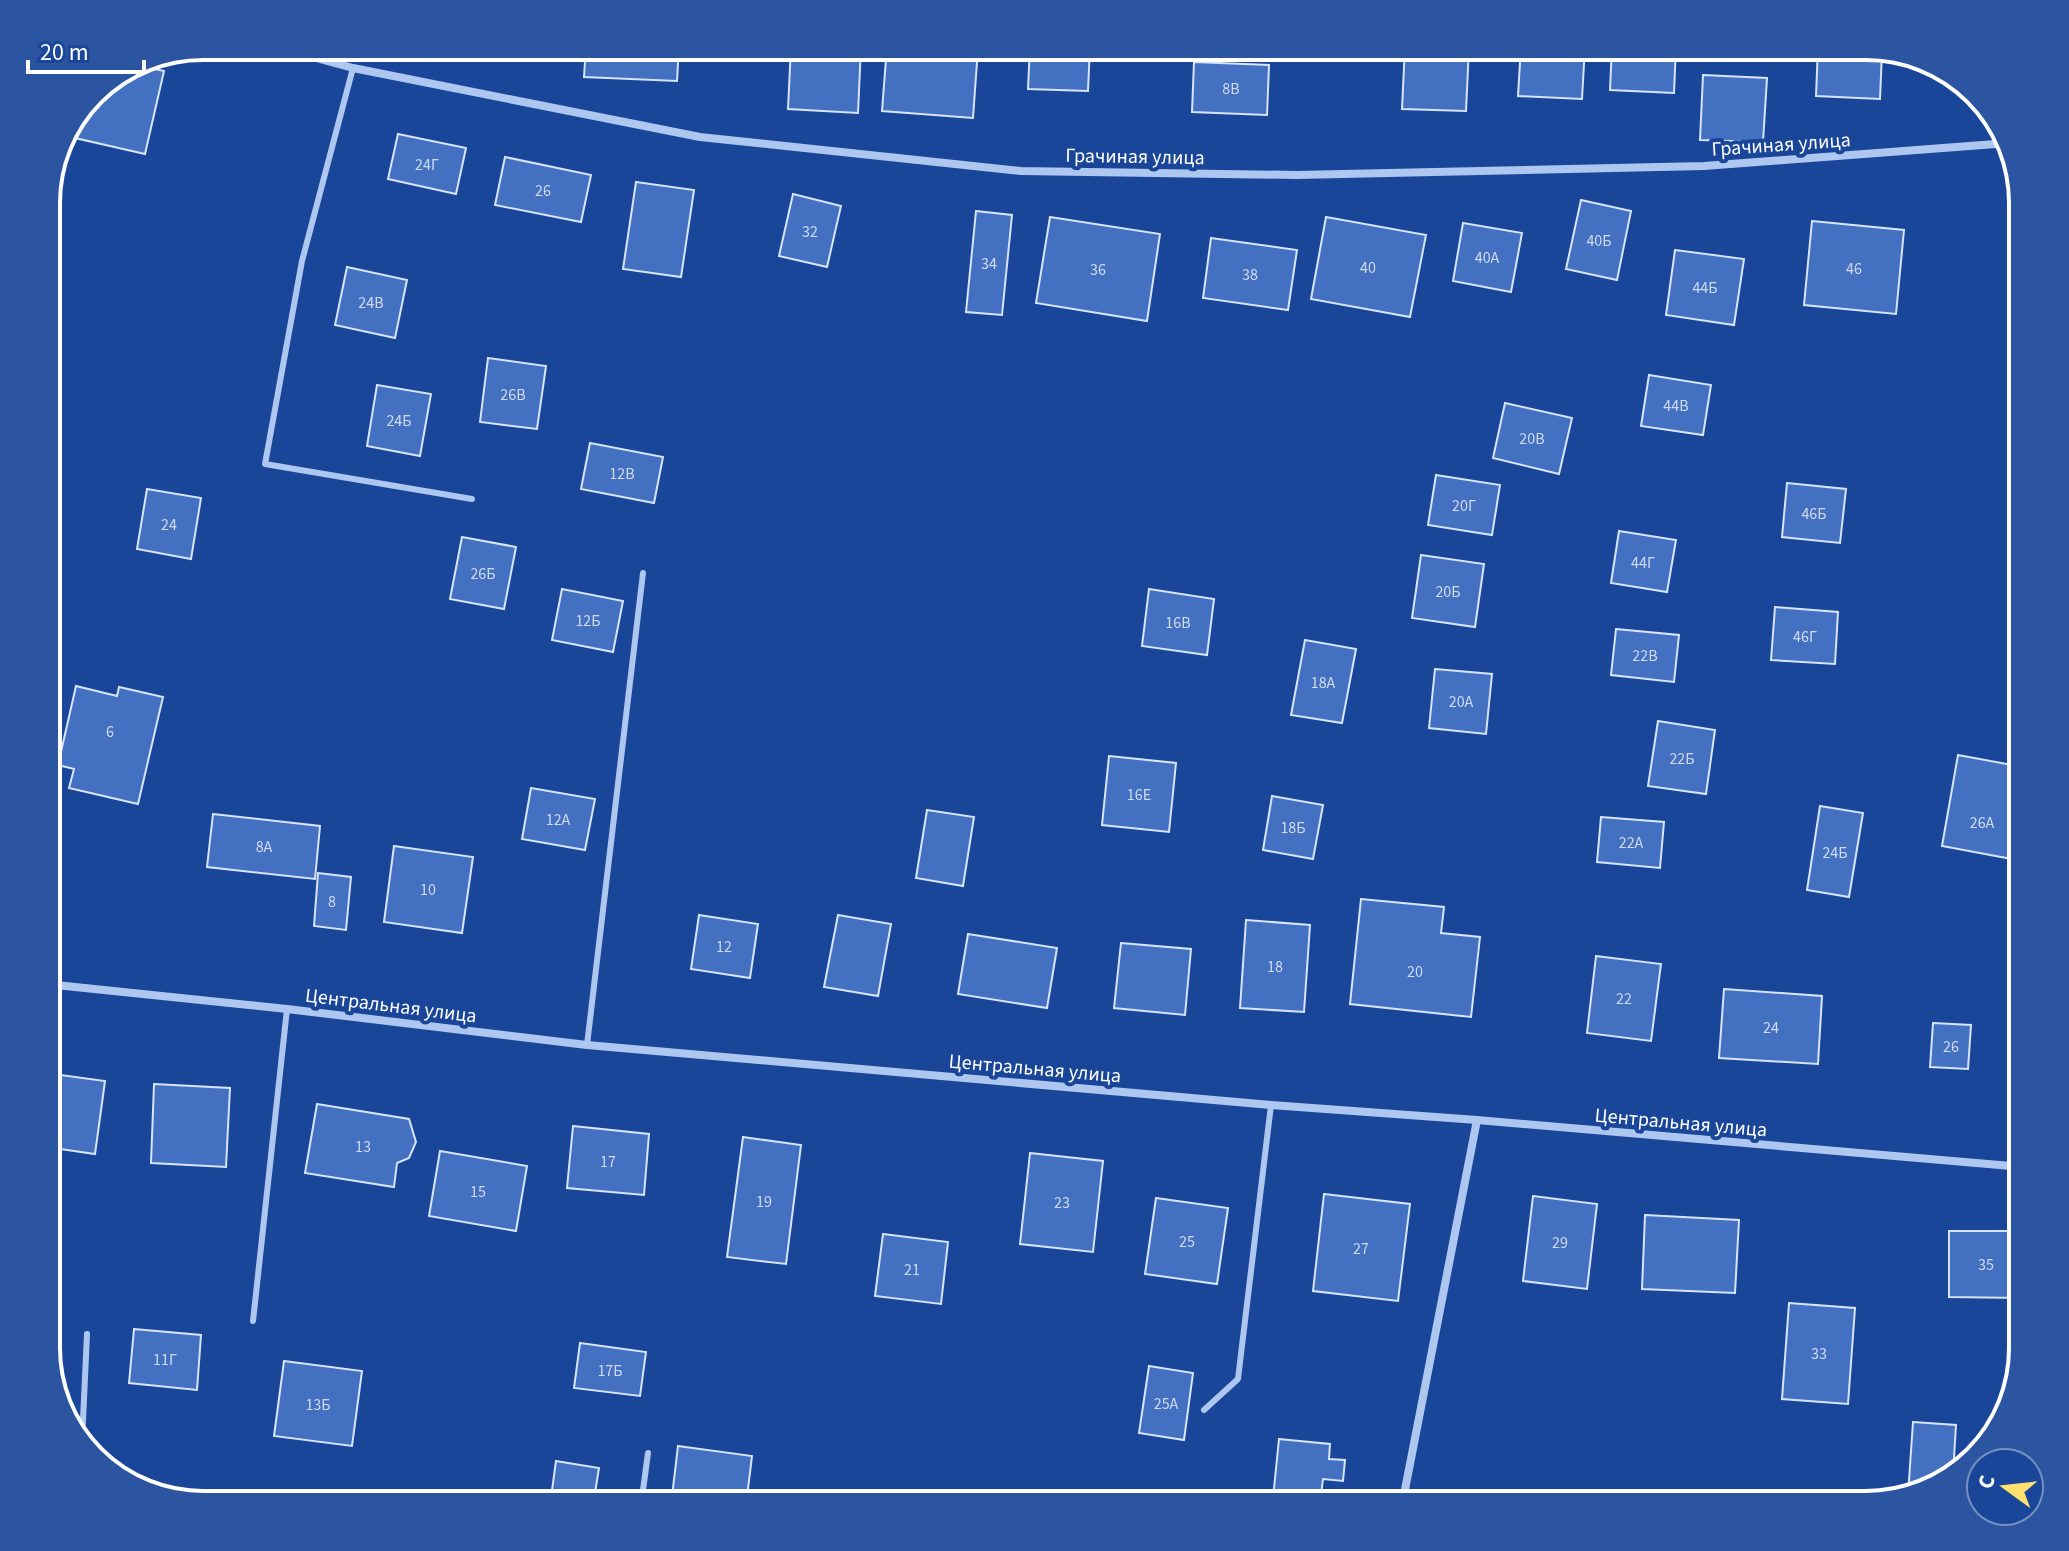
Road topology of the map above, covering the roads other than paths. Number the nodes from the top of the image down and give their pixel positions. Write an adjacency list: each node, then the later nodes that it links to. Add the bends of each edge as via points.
1 (324, 60): 2 (street, Грачиная улица)
2 (353, 68): 3 (street, Грачиная улица, via 700,137 1021,171 1297,175 1704,166); 4 (lane, via 302,261 265,464)
3 (1996, 144)
4 (472, 499)
5 (643, 573): 8 (lane)
6 (60, 985): 7 (street, Центральная улица)
7 (287, 1009): 8 (street, Центральная улица); 12 (lane)
8 (587, 1045): 9 (street, Центральная улица)
9 (1271, 1105): 10 (street, Центральная улица); 14 (lane, via 1238,1379)
10 (1477, 1120): 11 (street, Центральная улица); 18 (street)
11 (2009, 1166)
12 (253, 1321)
13 (87, 1334): 15 (lane)
14 (1204, 1410)
15 (83, 1425)
16 (648, 1453): 17 (lane)
17 (643, 1491)
18 (1405, 1491)

